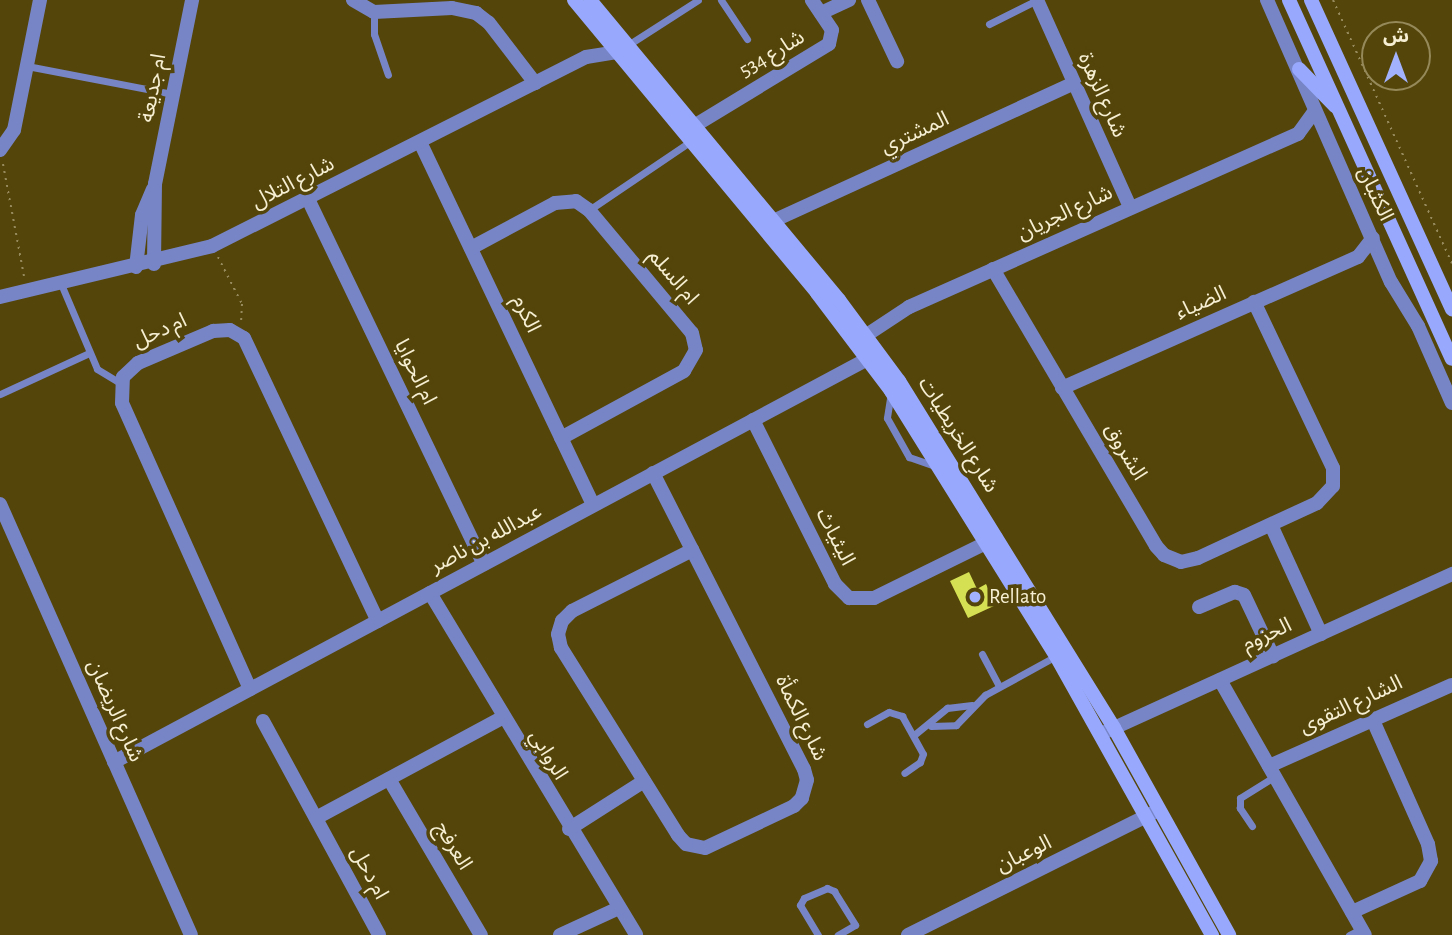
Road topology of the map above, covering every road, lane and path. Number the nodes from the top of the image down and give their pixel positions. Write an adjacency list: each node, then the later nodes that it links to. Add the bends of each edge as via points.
1 (40, 0): 24 (street)
2 (192, 0): 29 (street, ام جديعة)
3 (353, 0): 16 (street)
4 (574, 0): 19 (street, شارع الخريطيات)
5 (590, 0): 21 (street, شارع الخريطيات)
6 (698, 0): 21 (lane)
7 (721, 0): 20 (lane)
8 (812, 0): 17 (street, شارع 534)
9 (849, 0): 17 (street)
10 (868, 0): 23 (street)
11 (1037, 0): 18 (lane); 28 (street, شارع الزهرة)
12 (1267, 0): 25 (street, الكثبان)
13 (1289, 0): 30 (street)
14 (1311, 0): 56 (street)
15 (1333, 0): 48 (path)
16 (374, 12): 26 (lane, via 374,34); 27 (street, via 452,8 476,13)
17 (821, 13): 32 (street, شارع 534, via 833,33 829,44)
18 (989, 24)
19 (598, 29): 21 (street, شارع الخريطيات); 22 (street, via 596,43)
20 (747, 39)
21 (622, 49): 22 (street, شارع التلال); 32 (street, شارع الخريطيات); 35 (street, شارع الخريطيات)
22 (586, 57): 27 (street, شارع التلال)
23 (897, 61)
24 (27, 66): 29 (lane); 37 (street, via 14,130)
25 (1299, 69): 30 (street); 31 (street, الكثبان)
26 (388, 75)
27 (535, 83): 36 (street, شارع التلال)
28 (1074, 83): 40 (street, شارع الزهرة); 42 (street, المشتري)
29 (173, 94): 38 (street, ام جديعة)
30 (1340, 111): 61 (street)
31 (1314, 112): 33 (street); 34 (street, الكثبان)
32 (694, 126): 42 (street, شارع الخريطيات)
33 (1298, 134): 34 (street, شارع الجريان); 40 (street, شارع الجريان)
34 (1324, 135): 43 (street, الكثبان)
35 (691, 141): 41 (lane); 58 (street, شارع الخريطيات)
36 (420, 142): 39 (street, شارع التلال); 45 (street, الكرم)
37 (0, 150): 53 (path)
38 (155, 184): 49 (street, ام جديعة); 50 (street, ام جديعة, via 144,209)
39 (308, 199): 44 (street, شارع التلال); 76 (street, ام الحوايا)
40 (1130, 206): 51 (street, شارع الجريان)
41 (589, 210): 45 (street, via 576,201 560,201); 68 (street, ام السلم, via 689,328 696,350 692,362 679,374)
42 (773, 221): 58 (street, شارع الخريطيات)
43 (1373, 239): 46 (street, الضياء); 47 (street, الكثبان)
44 (212, 246): 49 (street, شارع التلال); 57 (path, via 242,304)
45 (471, 248): 68 (street, الكرم)
46 (1358, 257): 47 (street, الضياء); 55 (street, الضياء)
47 (1382, 259): 66 (street, الكثبان)
48 (1452, 263)
49 (154, 264): 50 (street, شارع التلال)
50 (136, 267): 52 (street, شارع التلال)
51 (993, 269): 58 (street, شارع الجريان, via 909,307); 63 (street, الشروق)
52 (61, 284): 53 (street, شارع التلال); 59 (lane)
53 (27, 291): 54 (street, شارع التلال)
54 (0, 297)
55 (1254, 302): 63 (street, الضياء); 73 (street, الشروق, via 1334,474 1330,492 1322,500)
56 (1452, 309)
57 (235, 332): 62 (street, ام دحل, via 213,331 138,363); 80 (street, via 251,347)
58 (861, 339): 60 (street, شارع الخريطيات)
59 (89, 353): 62 (lane, via 101,374); 65 (lane)
60 (873, 356): 64 (street, شارع الخريطيات); 67 (street, عبدالله بن ناصر); 74 (street, شارع الخريطيات)
61 (1452, 359)
62 (120, 383): 88 (street, via 122,403)
63 (1062, 388): 73 (street, الشروق, via 1156,546 1169,558 1193,560)
64 (891, 391): 69 (street, شارع الخريطيات); 69 (lane, via 887,418 909,457)
65 (0, 394)
66 (1452, 403)
67 (752, 420): 70 (street, عبدالله بن ناصر); 74 (street, اليثياث, via 835,584 849,597 874,598)
68 (561, 438): 72 (street, الكرم)
69 (940, 467): 74 (street, شارع الخريطيات)
70 (653, 473): 72 (street, عبدالله بن ناصر); 75 (street, شارع الكمأة)
71 (0, 504): 97 (street, شارع الريضان)
72 (593, 505): 76 (street, عبدالله بن ناصر)
73 (1270, 525): 81 (street)
74 (991, 540): 83 (street, شارع الخريطيات); 95 (street, شارع الخريطيات)
75 (692, 550): 101 (street, شارع الكمأة, via 572,611 559,627 561,648); 101 (street, شارع الكمأة, via 804,769 807,786 794,806 717,845 698,848 678,835)
76 (484, 564): 78 (street, عبدالله بن ناصر)
77 (1452, 574): 81 (street, الحزوم)
78 (430, 593): 80 (street, عبدالله بن ناصر); 90 (street, الروابي)
79 (1199, 607): 84 (street, via 1235,592 1244,595)
80 (378, 621): 88 (street, عبدالله بن ناصر)
81 (1321, 634): 84 (street, الحزوم)
82 (982, 654): 87 (lane)
83 (1056, 656): 87 (lane); 95 (street, شارع الخريطيات)
84 (1273, 656): 85 (street, الحزوم)
85 (1220, 680): 95 (street, الحزوم); 98 (street)
86 (1452, 685): 91 (street, الشارع التقوى)
87 (999, 686): 89 (lane)
88 (250, 689): 97 (street, عبدالله بن ناصر)
89 (972, 705): 94 (lane, via 947,708); 94 (lane, via 956,725)
90 (502, 718): 100 (street); 105 (street, الروابي)
91 (1372, 718): 98 (street, الشارع التقوى); 107 (street, via 1432,861 1420,881)
92 (263, 721): 103 (street, ام دحل)
93 (867, 724): 96 (lane, via 895,711)
94 (930, 726): 96 (lane)
95 (1107, 732): 102 (street, شارع الخريطيات)
96 (914, 735): 99 (lane, via 923,757)
97 (114, 762): 110 (street, شارع الريضان)
98 (1272, 771): 104 (lane, via 1240,797 1240,808); 107 (street)
99 (904, 773)
100 (389, 779): 103 (street); 112 (street, العرفج)
101 (644, 781): 105 (street)
102 (1153, 813): 118 (street, الوعبان); 119 (street, شارع الخريطيات); 120 (street, شارع الخريطيات)
103 (316, 818): 111 (street, ام دحل)
104 (1252, 827)
105 (569, 829): 106 (street, الروابي)
106 (619, 908): 113 (street); 114 (street, الروابي)
107 (1352, 912): 109 (street)
108 (855, 925): 115 (lane, via 834,891 824,888 800,905); 116 (lane); 117 (lane)
109 (1358, 933)
110 (191, 935)
111 (379, 935)
112 (481, 935)
113 (560, 935)
114 (636, 935)
115 (818, 935)
116 (838, 935)
117 (861, 935)
118 (908, 935)
119 (1212, 935)
120 (1229, 935)

